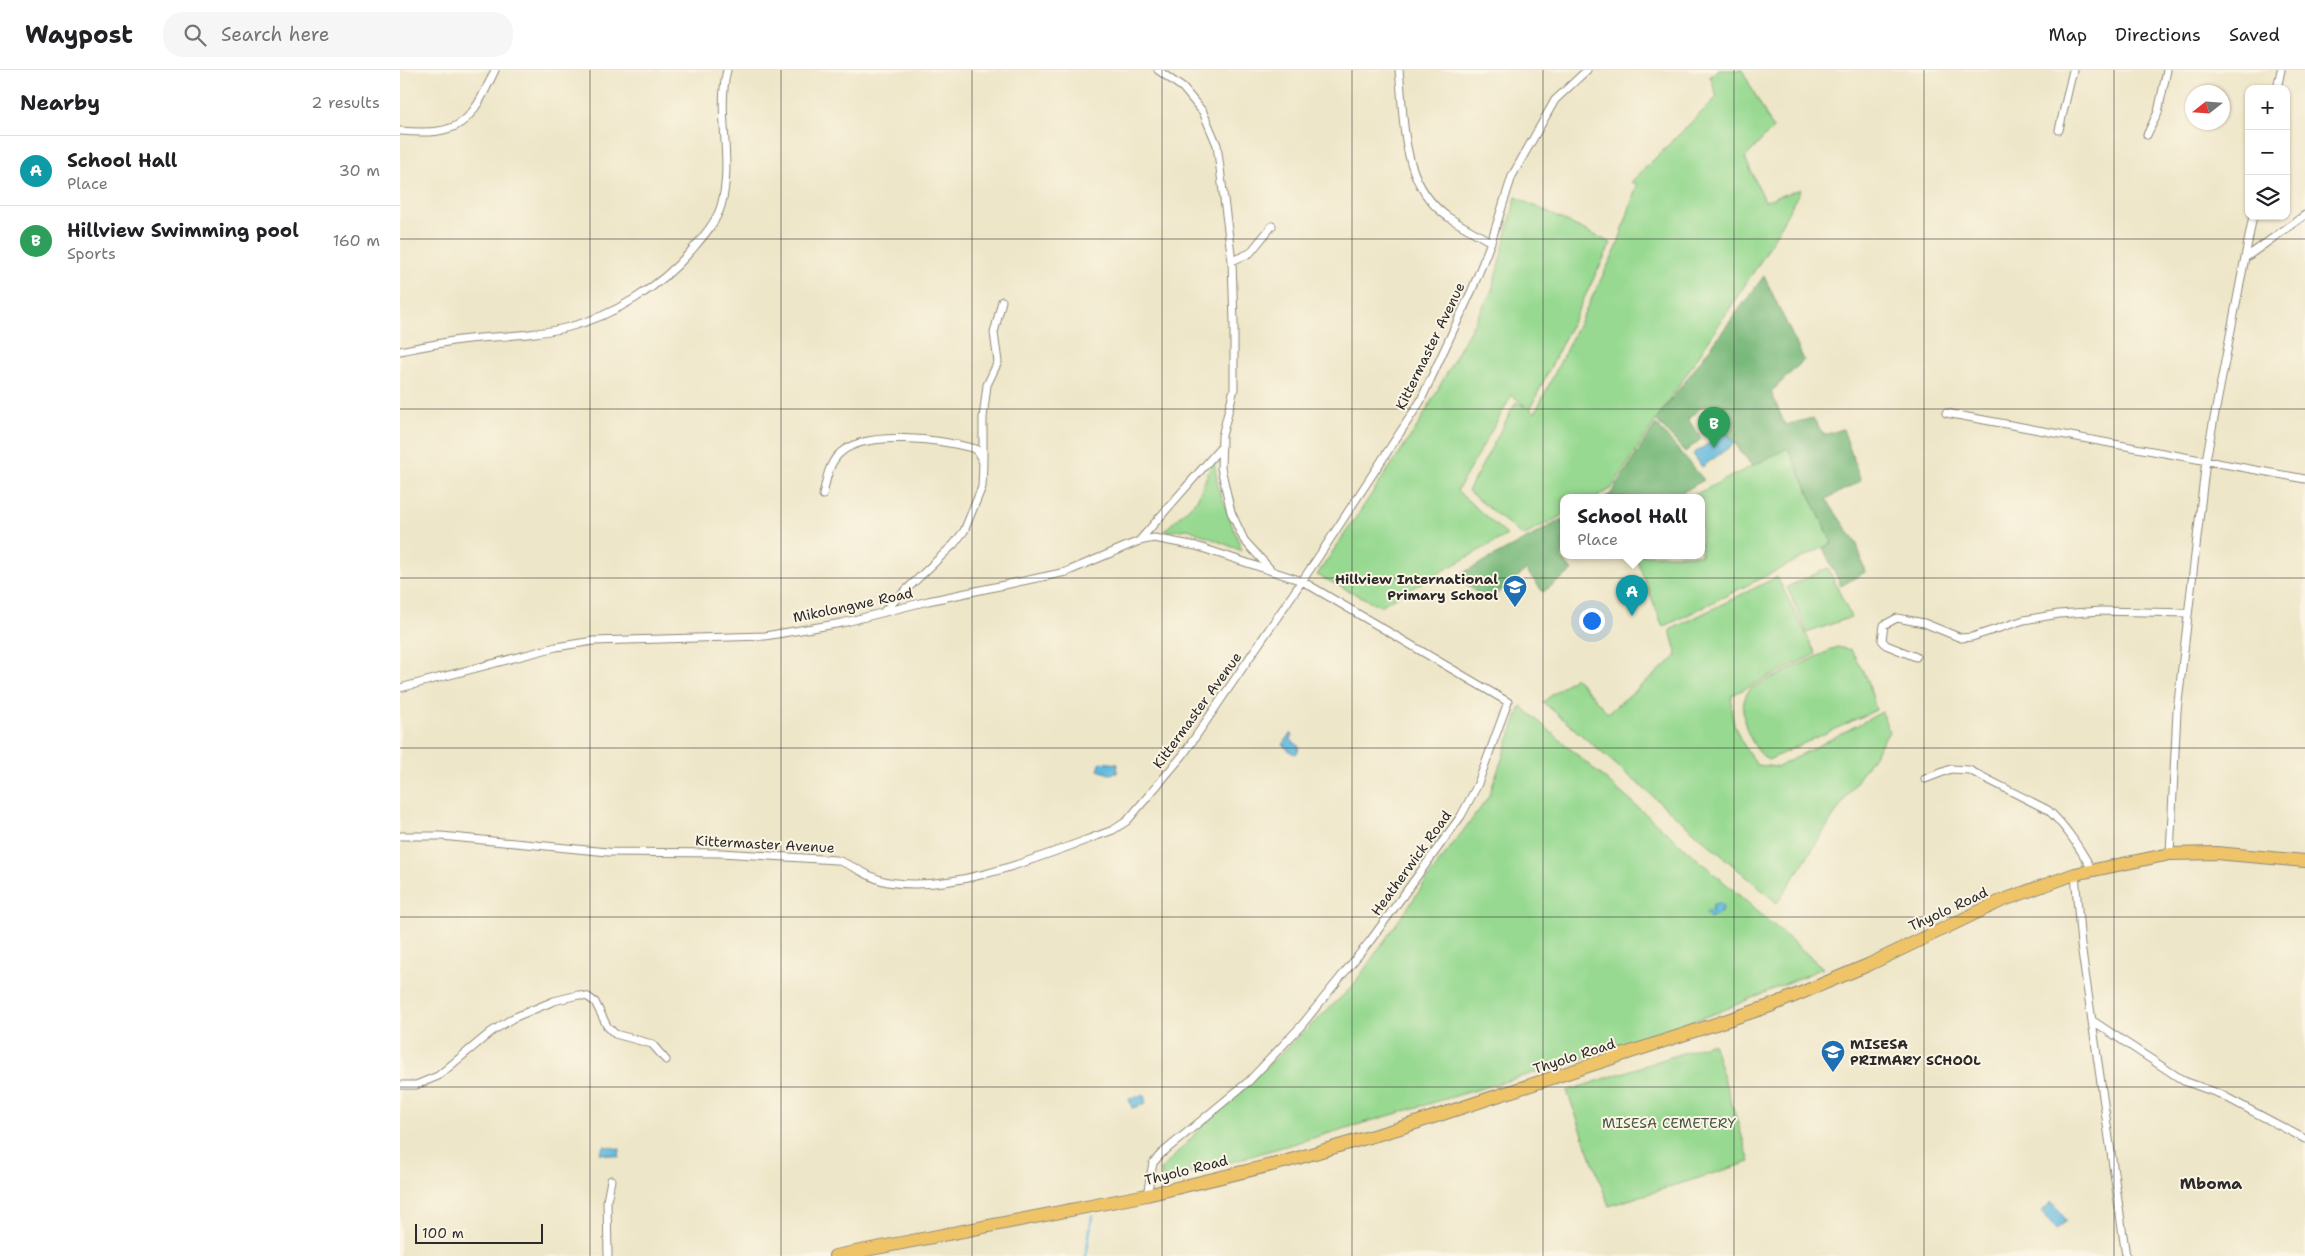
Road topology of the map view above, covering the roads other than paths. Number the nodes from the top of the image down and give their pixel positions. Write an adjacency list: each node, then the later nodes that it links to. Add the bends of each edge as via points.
1 (495, 70): 11 (street, via 474,109 453,128 436,133)
2 (727, 70): 20 (street, via 723,85 726,149 721,206 699,242 660,282 596,318 569,327 458,340)
3 (1158, 70): 18 (street, via 1183,88 1203,112 1218,145)
4 (1399, 70): 16 (street, via 1405,133 1419,186 1447,216)
5 (1587, 70): 16 (street, Kittermaster Avenue, via 1555,100 1512,176)
6 (2073, 70): 10 (street)
7 (2167, 70): 12 (street, via 2158,112)
8 (2281, 70): 9 (street)
9 (2279, 85)
10 (2059, 130)
11 (400, 131)
12 (2147, 135)
13 (2305, 215): 17 (street)
14 (2252, 220): 17 (street)
15 (1272, 226): 18 (street, via 1250,253)
16 (1491, 242): 29 (street, Kittermaster Avenue, via 1420,402)
17 (2245, 258): 23 (street)
18 (1232, 260): 22 (street, via 1234,389)
19 (1002, 301): 24 (street, via 994,333 998,362 987,385 983,418)
20 (400, 351)
21 (1946, 413): 23 (street, via 2092,442)
22 (1222, 445): 27 (street); 28 (street, via 1221,468 1232,512 1244,540)
23 (2206, 460): 25 (street); 31 (street)
24 (983, 462): 26 (street, via 976,449 957,444 888,438 863,443 844,450 836,457); 30 (street, via 982,487 964,532)
25 (2305, 479)
26 (823, 495)
27 (1139, 541): 28 (street, Mikolongwe Road, via 1168,539); 30 (street, Mikolongwe Road, via 1066,572)
28 (1274, 573): 29 (street, Mikolongwe Road)
29 (1302, 581): 35 (street, Kittermaster Avenue, via 1184,755 1127,821 1113,830 1013,866 938,884 904,884 875,879 852,864 836,860 721,853 608,852 441,836); 45 (street, Heatherwick Road, via 1508,702 1477,786 1461,816 1370,941 1301,1026 1249,1080 1161,1154 1154,1163)
30 (882, 613): 33 (street, Mikolongwe Road, via 765,636 593,641 556,647)
31 (2188, 613): 32 (street, via 2101,611 2059,614 1961,638 1924,623 1897,618 1884,625 1882,640 1886,645); 36 (street, via 2178,711)
32 (1916, 657)
33 (400, 688)
34 (1924, 779): 38 (street, via 1951,769 1969,770 2048,810 2076,842)
35 (400, 836)
36 (2170, 854): 37 (highway, Thyolo Road, via 2216,853); 38 (highway, Thyolo Road)
37 (2305, 861)
38 (2092, 870): 39 (highway, Thyolo Road)
39 (2075, 874): 40 (street, via 2081,945); 45 (highway, Thyolo Road, via 2001,901 1868,965 1730,1020 1400,1128 1284,1162)
40 (2093, 1022): 43 (street, via 2184,1081 2220,1094); 48 (street)
41 (666, 1060): 42 (street, via 652,1044 616,1034 607,1026 594,1002 588,996 578,995 513,1018 490,1032 438,1076 416,1085)
42 (400, 1085)
43 (2305, 1139)
44 (611, 1180): 46 (street, via 607,1202)
45 (1147, 1195): 47 (highway, Thyolo Road)
46 (608, 1256)
47 (835, 1256)
48 (2126, 1256)

